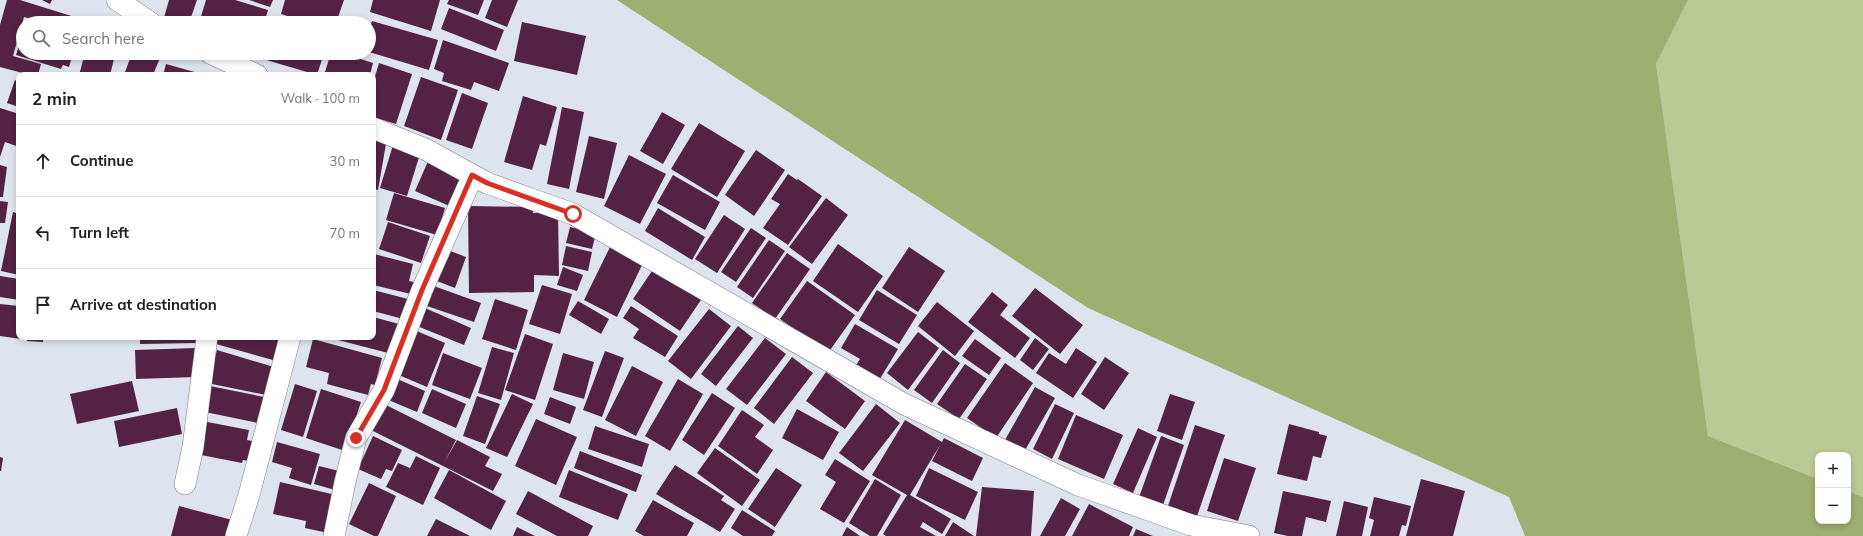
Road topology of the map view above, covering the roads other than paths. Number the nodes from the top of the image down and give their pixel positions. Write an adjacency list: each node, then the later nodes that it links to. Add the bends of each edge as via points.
1 (117, 0): 2 (street)
2 (141, 16)
3 (224, 60): 4 (street)
4 (248, 72)
5 (376, 129): 6 (street, via 425,149)
6 (472, 175): 11 (street, via 422,290 384,390 356,438); 12 (street, via 487,183 573,214 904,404 1064,479 1190,525)
7 (207, 340): 9 (street, via 193,447)
8 (289, 340): 10 (street)
9 (185, 484)
10 (236, 536)
11 (334, 536)
12 (1249, 536)

